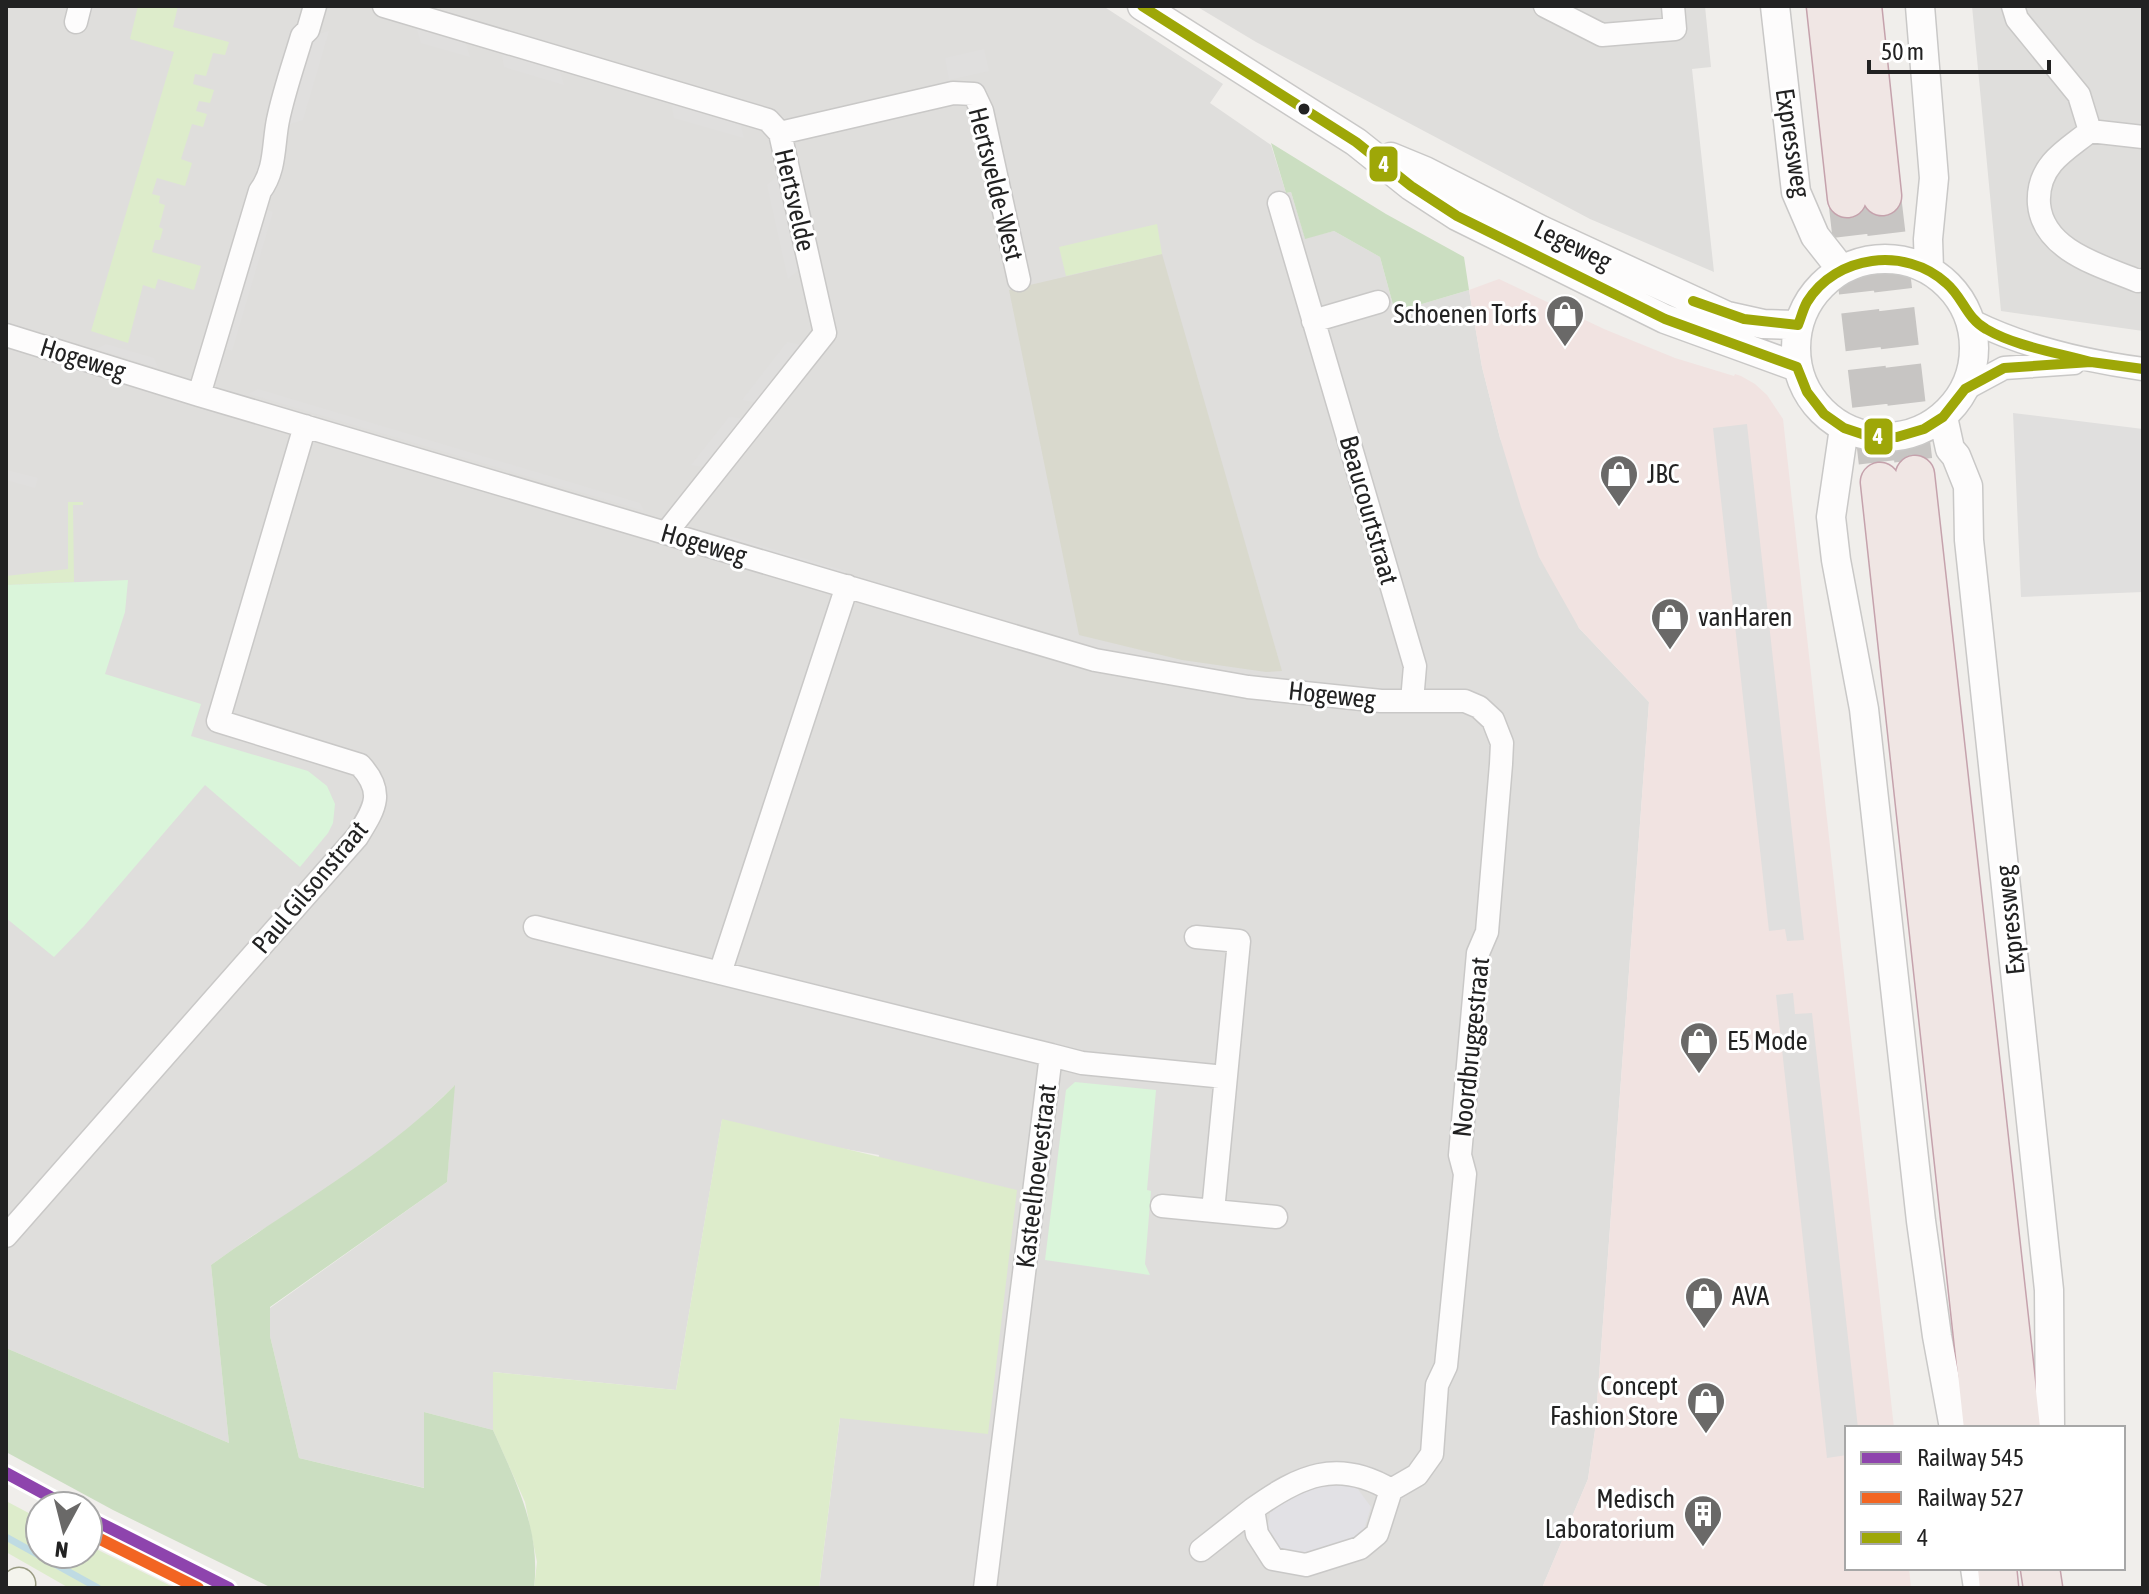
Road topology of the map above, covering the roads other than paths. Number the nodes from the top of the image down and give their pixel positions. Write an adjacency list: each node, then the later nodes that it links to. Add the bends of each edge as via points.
1 (315, 6): 29 (street, via 277,122 267,181)
2 (384, 6): 12 (street, Hertsvelde, via 768,120)
3 (1142, 6): 14 (street, Legeweg)
4 (1545, 6): 5 (street, via 1610,36 1675,29)
5 (1673, 6)
6 (1775, 6): 16 (street, Expressweg, via 1796,192 1815,236)
7 (1826, 6): 8 (highway, Expressweg, via 1864,197)
8 (1862, 6)
9 (1920, 6): 17 (street, via 1934,178)
10 (2013, 6): 11 (street, via 2017,19 2079,95)
11 (2090, 131): 13 (street); 19 (street, via 2044,175 2039,200 2045,225 2078,255)
12 (780, 133): 18 (street, Hertsvelde-West, via 953,93 974,94); 33 (street, Hertsvelde, via 825,333)
13 (2143, 137)
14 (1356, 142): 23 (street, Legeweg, via 1727,316); 26 (street, Legeweg, via 1457,216 1665,319)
15 (1279, 203): 21 (street, Beaucourtstraat)
16 (1841, 269): 17 (street, via 1886,258); 23 (street, via 1808,302)
17 (1929, 269): 22 (street, via 1950,285)
18 (1019, 280)
19 (2143, 280)
20 (1378, 302): 21 (street)
21 (1313, 321): 35 (street, Beaucourtstraat, via 1415,666)
22 (1974, 322): 25 (street, via 2004,337); 28 (street, via 1973,367)
23 (1798, 325): 26 (street)
24 (6, 335): 29 (street, Hogeweg)
25 (2091, 362): 27 (street); 28 (street, via 2004,368)
26 (1797, 367): 32 (street, via 1807,392)
27 (2143, 369)
28 (1965, 389): 30 (street)
29 (199, 395): 31 (street, Hogeweg)
30 (1943, 417): 32 (street, via 1897,437); 48 (street, Expressweg, via 1950,449 1968,486 1969,540 2049,1290)
31 (305, 426): 33 (street, Hogeweg); 44 (street, Paul Gilsonstraat, via 218,721 360,765 373,779 373,811 357,837)
32 (1844, 428): 45 (street, via 1831,517 1834,546 1864,709 1921,1221)
33 (666, 533): 34 (street, Hogeweg)
34 (847, 586): 35 (street, Hogeweg, via 1095,660 1248,687); 38 (street)
35 (1412, 701): 49 (street, Noordbruggestraat, via 1465,701 1479,707 1493,720 1502,753 1487,932 1478,953 1472,1015 1460,1155 1465,1174 1446,1366 1437,1385 1432,1454 1417,1475)
36 (535, 927): 38 (street, Kasteelhoevestraat)
37 (1196, 937): 40 (street, via 1239,941)
38 (720, 973): 39 (street, Kasteelhoevestraat)
39 (1051, 1055): 40 (street, via 1082,1063); 52 (street, Kasteelhoevestraat)
40 (1225, 1077): 42 (street)
41 (1162, 1206): 42 (street)
42 (1213, 1211): 43 (street)
43 (1276, 1217)
44 (6, 1236)
45 (1954, 1426)
46 (1983, 1426): 47 (highway, Expressweg, via 1898,478)
47 (2021, 1426)
48 (2050, 1426)
49 (1391, 1490): 50 (street, via 1335,1472 1295,1481); 50 (street, via 1377,1534 1360,1548 1306,1565 1273,1559 1257,1534)
50 (1253, 1509): 51 (street)
51 (1201, 1550)
52 (985, 1588)

